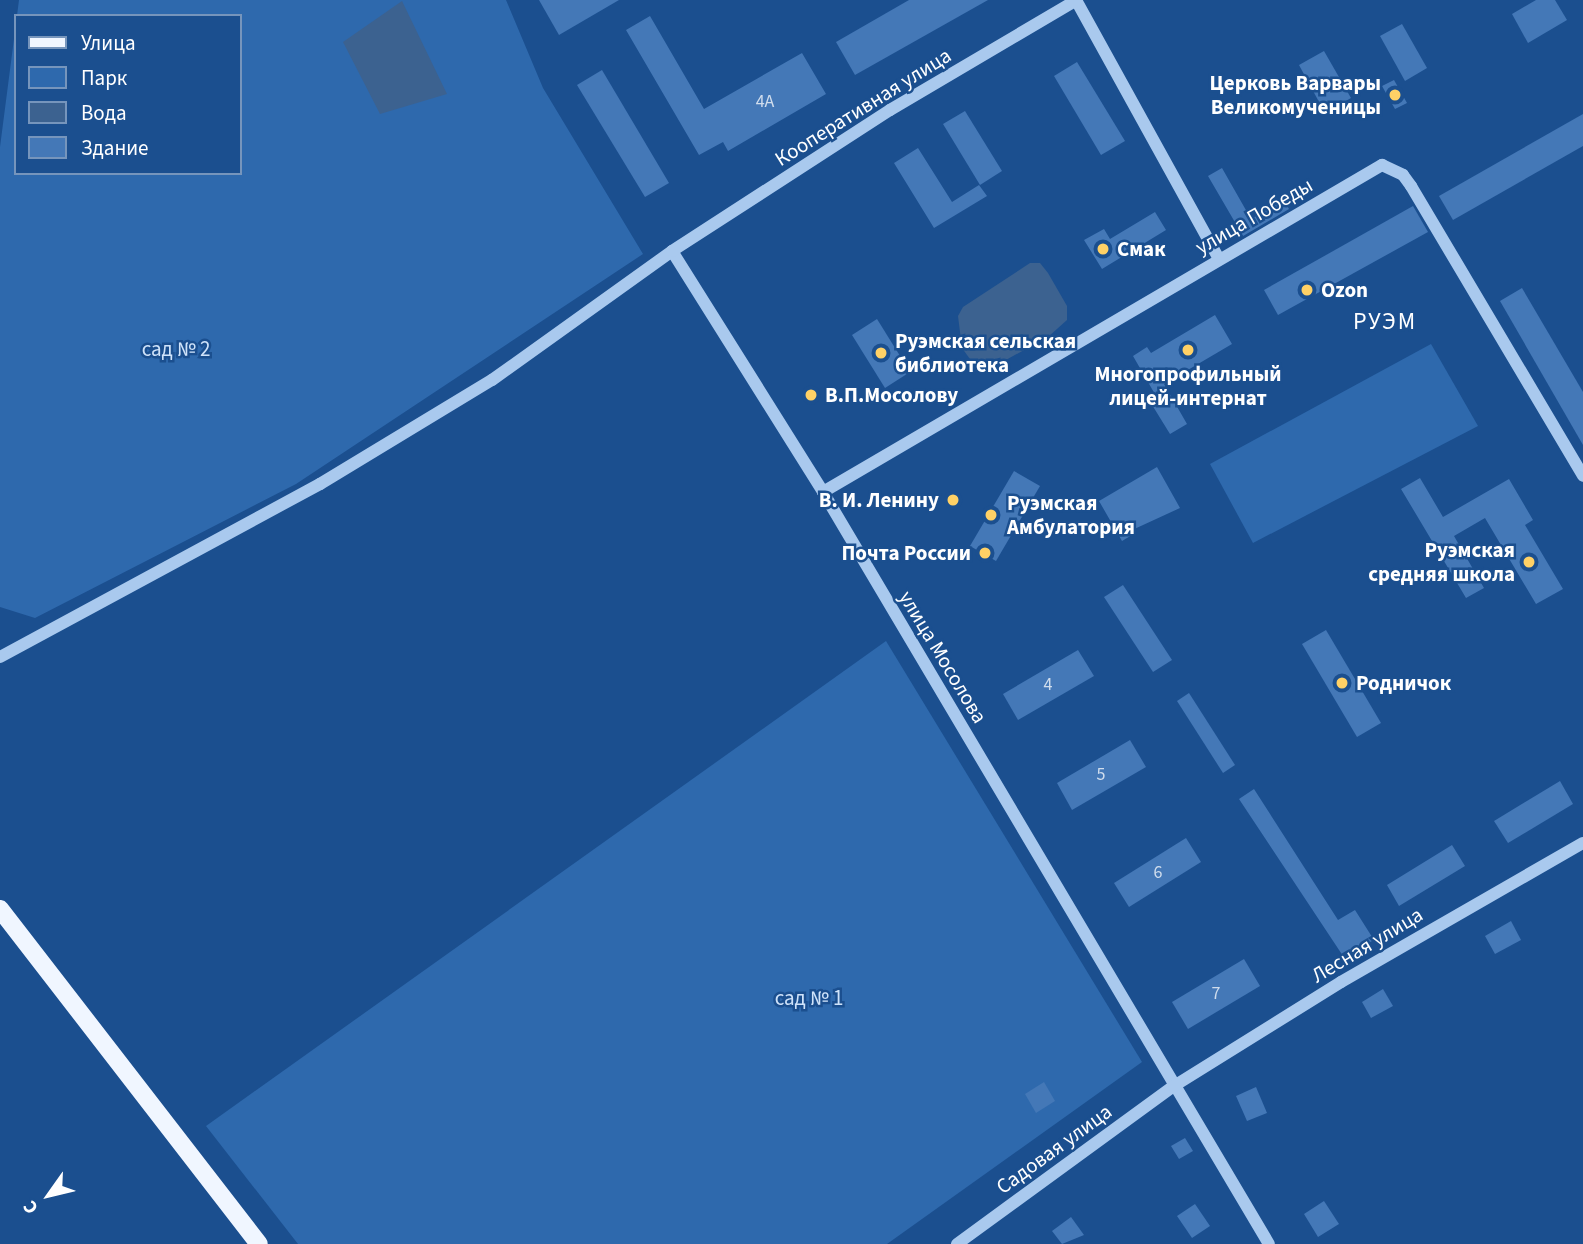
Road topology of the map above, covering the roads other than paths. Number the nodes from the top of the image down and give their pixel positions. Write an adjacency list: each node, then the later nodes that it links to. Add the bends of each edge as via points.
1 (1077, 0): 2 (street, Кооперативная улица, via 890,110); 3 (street)
2 (672, 251): 5 (street, улица Мосолова); 6 (street, Кооперативная улица, via 492,380 331,478)
3 (1219, 259): 4 (street, улица Победы, via 1370,170 1392,167 1411,186); 5 (street, улица Победы)
4 (1583, 476)
5 (823, 492): 9 (street, улица Мосолова)
6 (4, 652)
7 (1583, 843): 9 (street, Лесная улица, via 1352,975)
8 (0, 909): 10 (main road)
9 (1174, 1086): 11 (street, Садовая улица); 12 (street, улица Мосолова)
10 (259, 1244)
11 (957, 1244)
12 (1269, 1244)

